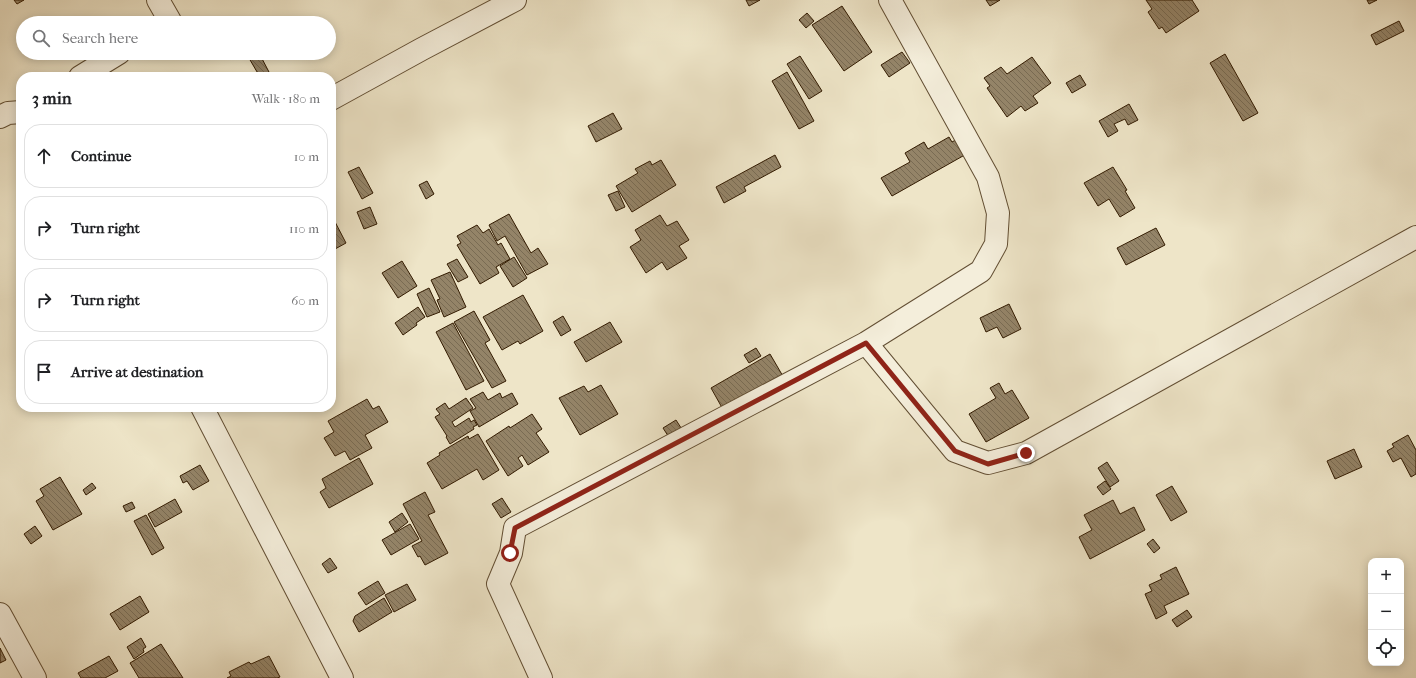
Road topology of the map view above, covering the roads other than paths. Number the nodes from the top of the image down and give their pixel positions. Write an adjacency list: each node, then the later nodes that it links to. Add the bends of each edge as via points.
1 (158, 0): 4 (street)
2 (515, 0): 7 (street)
3 (890, 0): 11 (street, via 988,177 998,213 996,244 981,272)
4 (167, 16)
5 (108, 60): 6 (street)
6 (88, 72)
7 (336, 96)
8 (16, 112): 9 (street)
9 (0, 117)
10 (1416, 238): 11 (street, via 1026,453 988,464 955,451)
11 (866, 343): 16 (street, via 515,528 510,553 498,584)
12 (205, 412): 15 (street)
13 (0, 614): 14 (street)
14 (35, 678)
15 (342, 678)
16 (541, 678)

